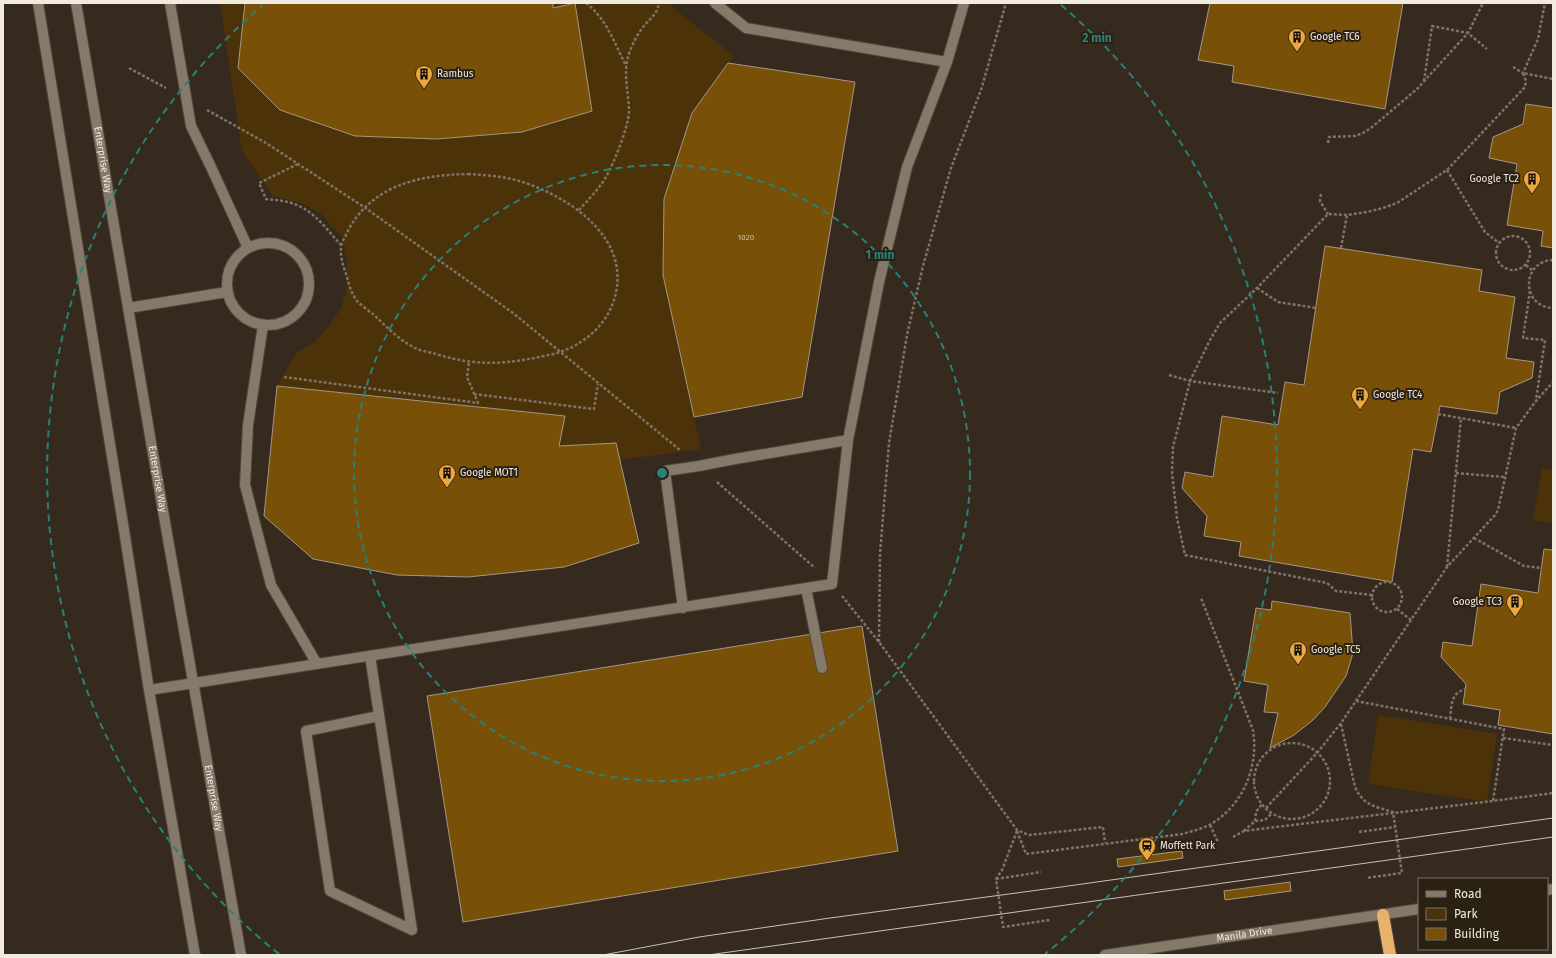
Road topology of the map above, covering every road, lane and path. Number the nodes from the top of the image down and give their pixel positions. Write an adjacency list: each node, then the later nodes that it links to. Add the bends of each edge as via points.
1 (38, 3): 76 (street)
2 (76, 3): 39 (street, Enterprise Way)
3 (170, 3): 20 (street)
4 (586, 3): 14 (path, via 603,21)
5 (659, 3): 14 (path, via 655,15 640,30)
6 (715, 3): 13 (street, via 746,28)
7 (964, 3): 13 (street)
8 (1006, 3): 70 (path, via 981,90 951,168 906,335 889,443 880,554)
9 (1483, 3): 11 (path)
10 (1545, 3): 17 (path, via 1536,45)
11 (1468, 33): 12 (path); 19 (path); 19 (path, via 1432,26)
12 (1487, 48)
13 (947, 62): 56 (street, via 907,168 879,282)
14 (626, 66): 26 (path, via 629,112 627,125 605,178)
15 (1513, 67): 17 (path)
16 (129, 68): 20 (path)
17 (1523, 73): 18 (path); 23 (path, via 1525,87)
18 (1553, 79)
19 (1424, 82): 21 (path, via 1371,128 1355,136 1329,137)
20 (185, 98): 22 (path); 31 (street, via 191,126)
21 (1328, 143)
22 (298, 164): 25 (path); 30 (path, via 259,183 266,199 297,205 310,212)
23 (1447, 170): 28 (path, via 1397,203); 29 (path, via 1485,232)
24 (1321, 194): 27 (path, via 1320,201)
25 (364, 207): 26 (path, via 388,191 414,180 438,175 468,174 516,180 544,190); 30 (path, via 351,223); 43 (path, via 513,313)
26 (579, 210): 43 (path, via 600,230 612,248 618,285 614,305 604,322 588,338)
27 (1328, 214): 28 (path); 36 (path)
28 (1347, 215): 32 (path)
29 (1499, 243): 34 (path, via 1496,254 1504,268 1516,270); 34 (path, via 1514,236 1524,240 1531,255)
30 (341, 245): 44 (path, via 342,262 357,301 415,348)
31 (248, 248): 38 (street, via 237,256 230,266); 42 (street, via 261,243 276,243 289,248 300,258 307,270 310,284 307,298 300,311 277,325)
32 (1341, 248)
33 (1553, 260): 35 (path, via 1538,264)
34 (1526, 265): 35 (path)
35 (1532, 270): 37 (path, via 1528,281)
36 (1257, 288): 40 (path, via 1278,302); 47 (path, via 1220,323)
37 (1530, 291): 41 (path, via 1542,306); 52 (path, via 1523,338 1545,340)
38 (227, 292): 39 (street); 42 (street, via 232,305 240,314 251,322)
39 (128, 308): 74 (street, Enterprise Way)
40 (1316, 308)
41 (1553, 308)
42 (263, 325): 72 (street, via 248,425 246,485 271,585)
43 (561, 353): 44 (path, via 520,362); 49 (path)
44 (469, 362): 51 (path, via 467,377)
45 (1169, 375): 47 (path)
46 (284, 377): 51 (path, via 478,403)
47 (1190, 381): 50 (path); 65 (path, via 1173,447 1172,472 1177,518 1185,555 1327,583 1336,591)
48 (1553, 382): 52 (path)
49 (598, 383): 51 (path, via 594,410); 57 (path)
50 (1278, 393)
51 (474, 394)
52 (1536, 401): 55 (path)
53 (1438, 414): 54 (path)
54 (1461, 418): 55 (path); 58 (path)
55 (1516, 428): 59 (path)
56 (848, 440): 57 (street); 63 (street)
57 (699, 466): 63 (path); 67 (street, via 665,471)
58 (1456, 473): 59 (path); 61 (path)
59 (1504, 477): 60 (path, via 1498,510)
60 (1474, 538): 61 (path); 62 (path, via 1524,566)
61 (1447, 567): 69 (path)
62 (1542, 568)
63 (832, 584): 64 (street); 70 (path)
64 (806, 588): 67 (street); 73 (street)
65 (1372, 595): 68 (path, via 1374,605 1382,612); 68 (path, via 1373,590 1381,583 1396,585 1402,594)
66 (1201, 598): 84 (path, via 1253,730 1254,750)
67 (683, 608): 71 (street)
68 (1397, 609): 69 (path)
69 (1411, 620): 77 (path)
70 (879, 642): 97 (path)
71 (370, 656): 72 (street); 78 (street)
72 (317, 664): 74 (street)
73 (822, 668)
74 (193, 683): 76 (street); 110 (street, Enterprise Way)
75 (1466, 689): 79 (path, via 1453,697)
76 (149, 690): 109 (street)
77 (1356, 701): 79 (path); 80 (path)
78 (379, 716): 78 (street, via 408,907 412,930 330,891 306,731)
79 (1450, 719): 81 (path, via 1504,729)
80 (1341, 723): 83 (path); 90 (path, via 1359,796 1367,804)
81 (1503, 738): 82 (path); 87 (path)
82 (1553, 745)
83 (1317, 753): 85 (path, via 1298,744 1277,747 1268,752); 89 (path); 92 (path, via 1329,771 1328,794 1315,812)
84 (1251, 768): 85 (path); 94 (path, via 1245,788 1234,804)
85 (1256, 770): 88 (path, via 1255,787)
86 (1553, 793): 87 (path)
87 (1493, 801): 90 (path)
88 (1262, 804): 89 (path); 93 (path, via 1256,812)
89 (1266, 808): 91 (path)
90 (1393, 812): 95 (path); 96 (path)
91 (1272, 813): 92 (path); 93 (path, via 1265,820)
92 (1294, 819): 95 (path)
93 (1255, 821): 98 (path)
94 (1210, 825): 101 (path); 102 (path, via 1182,834)
95 (1295, 825): 98 (path)
96 (1395, 827): 99 (path); 104 (path, via 1402,873)
97 (1017, 830): 102 (path, via 1029,835 1103,827); 102 (path, via 1026,854); 105 (path)
98 (1244, 831): 100 (path)
99 (1359, 832)
100 (1233, 837)
101 (1218, 842)
102 (1105, 843)
103 (1041, 872): 105 (path)
104 (1366, 878)
105 (996, 879): 108 (path, via 1003,927)
106 (1418, 909): 107 (street, Manila Drive)
107 (1384, 915): 111 (street, Manila Drive); 112 (highway)
108 (1050, 920)
109 (195, 955)
110 (241, 955)
111 (1105, 955)
112 (1390, 955)

